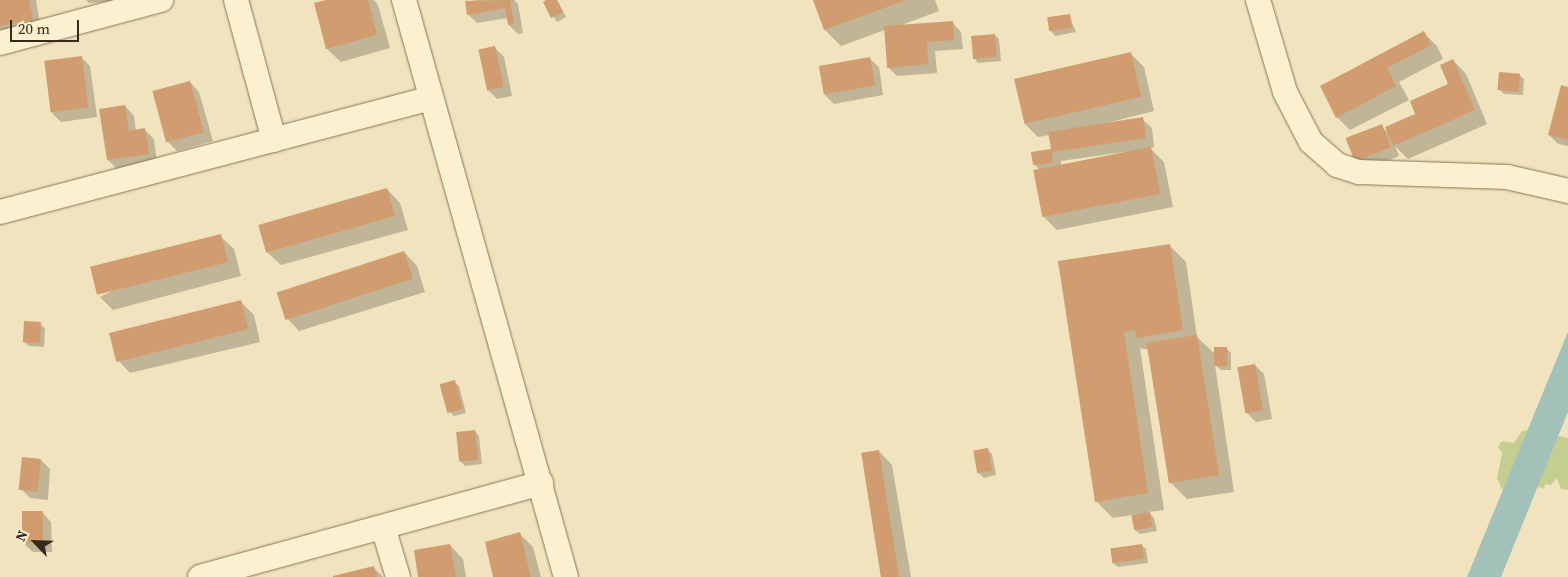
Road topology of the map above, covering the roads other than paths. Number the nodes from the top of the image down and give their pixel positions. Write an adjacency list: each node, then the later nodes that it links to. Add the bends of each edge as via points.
1 (161, 0): 5 (street)
2 (236, 0): 7 (street)
3 (404, 0): 6 (street)
4 (1258, 0): 8 (street, via 1285,92 1311,142 1337,165 1359,172 1507,177)
5 (0, 43)
6 (431, 98): 7 (street); 10 (street)
7 (274, 140): 9 (street)
8 (1568, 191)
9 (0, 212)
10 (541, 483): 11 (street); 14 (street)
11 (383, 527): 12 (street); 13 (street)
12 (200, 577)
13 (398, 577)
14 (566, 577)

